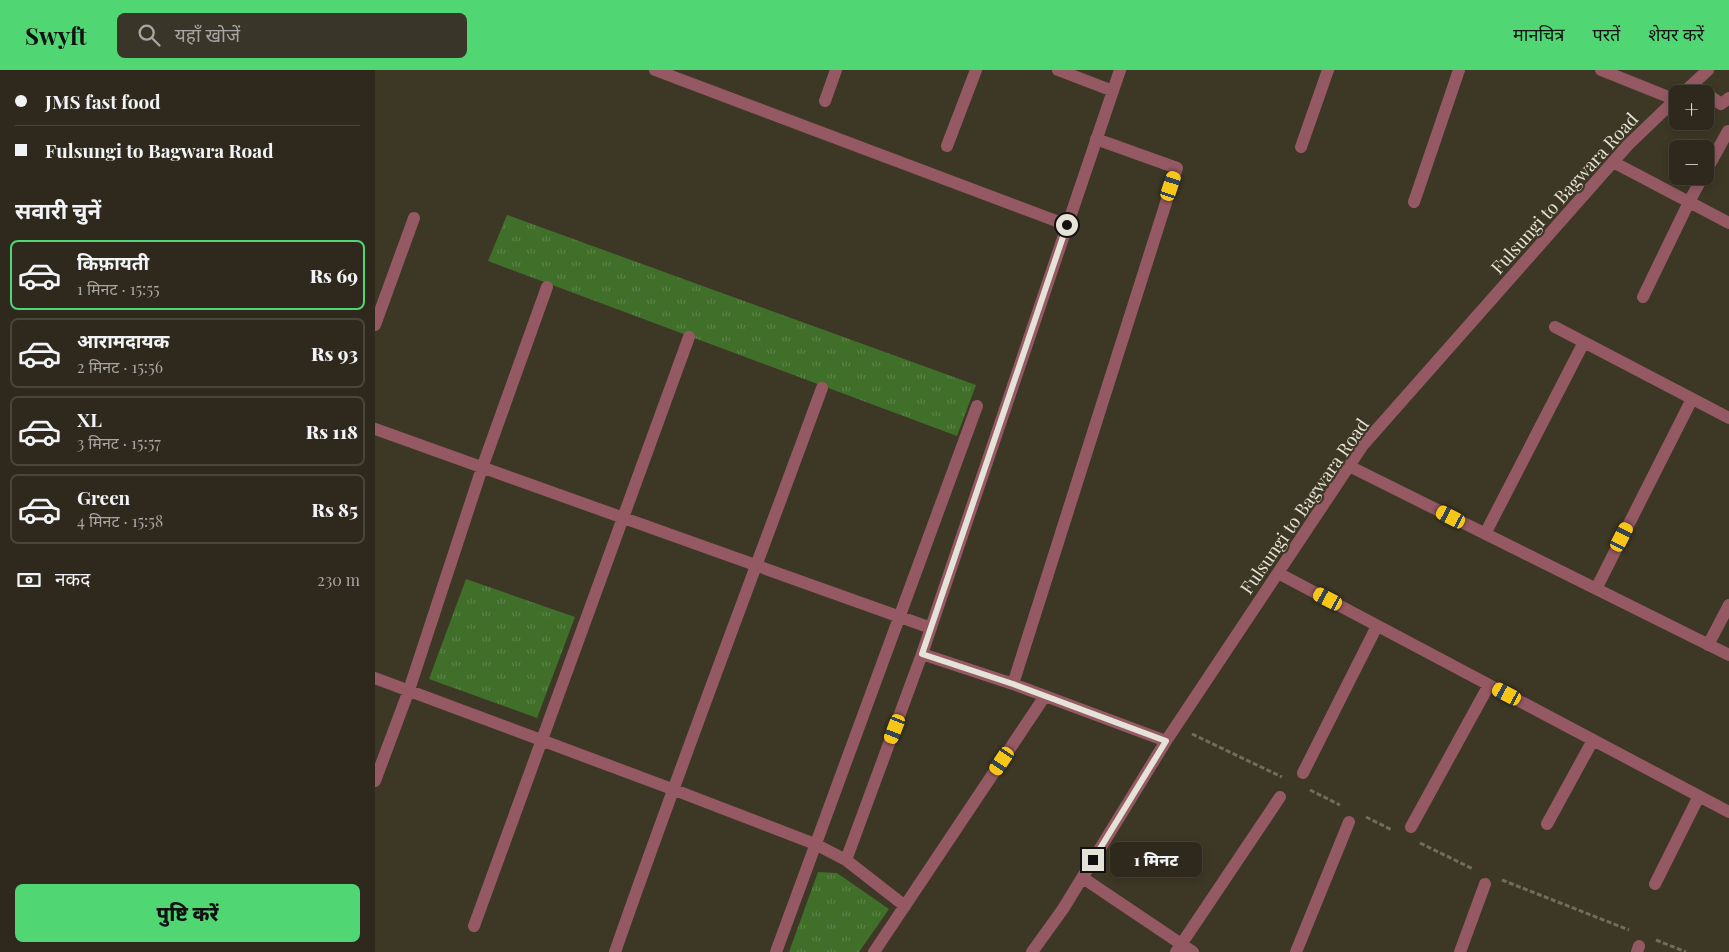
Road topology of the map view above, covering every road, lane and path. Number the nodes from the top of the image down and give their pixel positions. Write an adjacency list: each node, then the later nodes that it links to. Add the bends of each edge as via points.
1 (655, 70): 27 (street)
2 (836, 70): 14 (street)
3 (976, 70): 18 (street)
4 (1058, 70): 11 (street)
5 (1120, 70): 11 (street)
6 (1328, 70): 19 (street)
7 (1459, 70): 23 (street)
8 (1601, 70): 12 (street)
9 (1707, 70): 10 (street, Fulsungi to Bagwara Road)
10 (1693, 84): 13 (street, via 1721,104)
11 (1113, 91): 17 (street)
12 (1669, 94)
13 (1729, 98)
14 (825, 101)
15 (1669, 106): 21 (street, Fulsungi to Bagwara Road)
16 (1728, 131): 20 (street)
17 (1096, 139): 27 (street); 54 (street, via 1177,168)
18 (947, 146)
19 (1301, 147)
20 (1714, 157)
21 (1613, 162): 24 (street); 39 (street, Fulsungi to Bagwara Road, via 1363,445)
22 (1698, 185): 24 (street)
23 (1414, 202)
24 (1689, 202): 26 (street); 29 (street)
25 (414, 218): 30 (street)
26 (1729, 223)
27 (1067, 225): 49 (street)
28 (547, 287): 40 (street)
29 (1643, 297)
30 (375, 325)
31 (1555, 327): 33 (street)
32 (689, 336): 41 (street)
33 (1584, 342): 35 (street); 42 (street)
34 (822, 388): 43 (street)
35 (1692, 399): 37 (street); 45 (street)
36 (977, 406): 47 (street)
37 (1729, 418)
38 (375, 429): 40 (street)
39 (1349, 466): 42 (street); 44 (street, Fulsungi to Bagwara Road)
40 (482, 468): 41 (street); 56 (street)
41 (621, 517): 43 (street); 59 (street)
42 (1485, 534): 45 (street)
43 (757, 565): 47 (street); 65 (street)
44 (1278, 573): 48 (street); 58 (street, Fulsungi to Bagwara Road)
45 (1596, 589): 50 (street)
46 (1729, 605): 50 (street)
47 (899, 616): 49 (street); 77 (street)
48 (1377, 626): 55 (street); 62 (street)
49 (931, 628): 51 (street)
50 (1708, 645): 52 (street)
51 (922, 654): 54 (street); 78 (street)
52 (1729, 655)
53 (375, 678): 56 (street)
54 (1013, 684): 57 (street)
55 (1489, 685): 60 (street); 74 (street)
56 (409, 690): 59 (street); 63 (street)
57 (1045, 696): 61 (street); 83 (street)
58 (1176, 727): 61 (street, Fulsungi to Bagwara Road); 64 (path)
59 (543, 740): 65 (street); 84 (street)
60 (1593, 740): 67 (street); 73 (street)
61 (1166, 741): 80 (street, Fulsungi to Bagwara Road)
62 (1303, 773)
63 (375, 781)
64 (1291, 781)
65 (672, 788): 77 (street); 88 (street)
66 (1308, 790): 69 (path)
67 (1699, 796): 70 (street); 82 (street)
68 (1280, 797): 87 (street)
69 (1344, 807)
70 (1729, 812)
71 (1361, 815): 75 (path)
72 (1349, 822): 93 (street)
73 (1547, 824)
74 (1411, 827)
75 (1397, 832)
76 (1414, 840): 79 (path)
77 (815, 844): 78 (street); 89 (street)
78 (846, 860): 83 (street)
79 (1476, 870)
80 (1083, 878): 87 (street); 91 (street, Fulsungi to Bagwara Road)
81 (1489, 881): 85 (path); 94 (street)
82 (1655, 884)
83 (905, 906): 90 (street)
84 (474, 926)
85 (1631, 930)
86 (1650, 938): 95 (path)
87 (1179, 948): 92 (street)
88 (615, 952)
89 (776, 952)
90 (874, 952)
91 (1032, 952)
92 (1193, 952)
93 (1296, 952)
94 (1460, 952)
95 (1686, 952)

